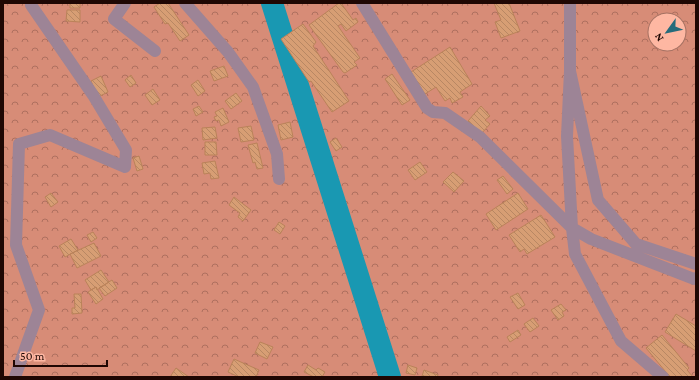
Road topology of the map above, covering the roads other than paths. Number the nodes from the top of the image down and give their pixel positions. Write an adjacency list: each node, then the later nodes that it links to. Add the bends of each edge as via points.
1 (32, 3): 12 (street, via 126,150 124,167 50,135 19,144 16,245 39,310)
2 (125, 3): 6 (street, via 114,19)
3 (185, 3): 8 (street, via 228,52 253,87 277,154)
4 (362, 3): 9 (street, via 427,108 433,112 445,113 480,137)
5 (570, 3): 7 (street)
6 (155, 51)
7 (570, 71): 9 (street, via 567,136); 10 (street, via 598,200 636,244)
8 (279, 179)
9 (572, 228): 11 (street, via 591,239); 13 (street, via 575,254 622,341)
10 (696, 264)
11 (696, 278)
12 (14, 377)
13 (663, 377)

